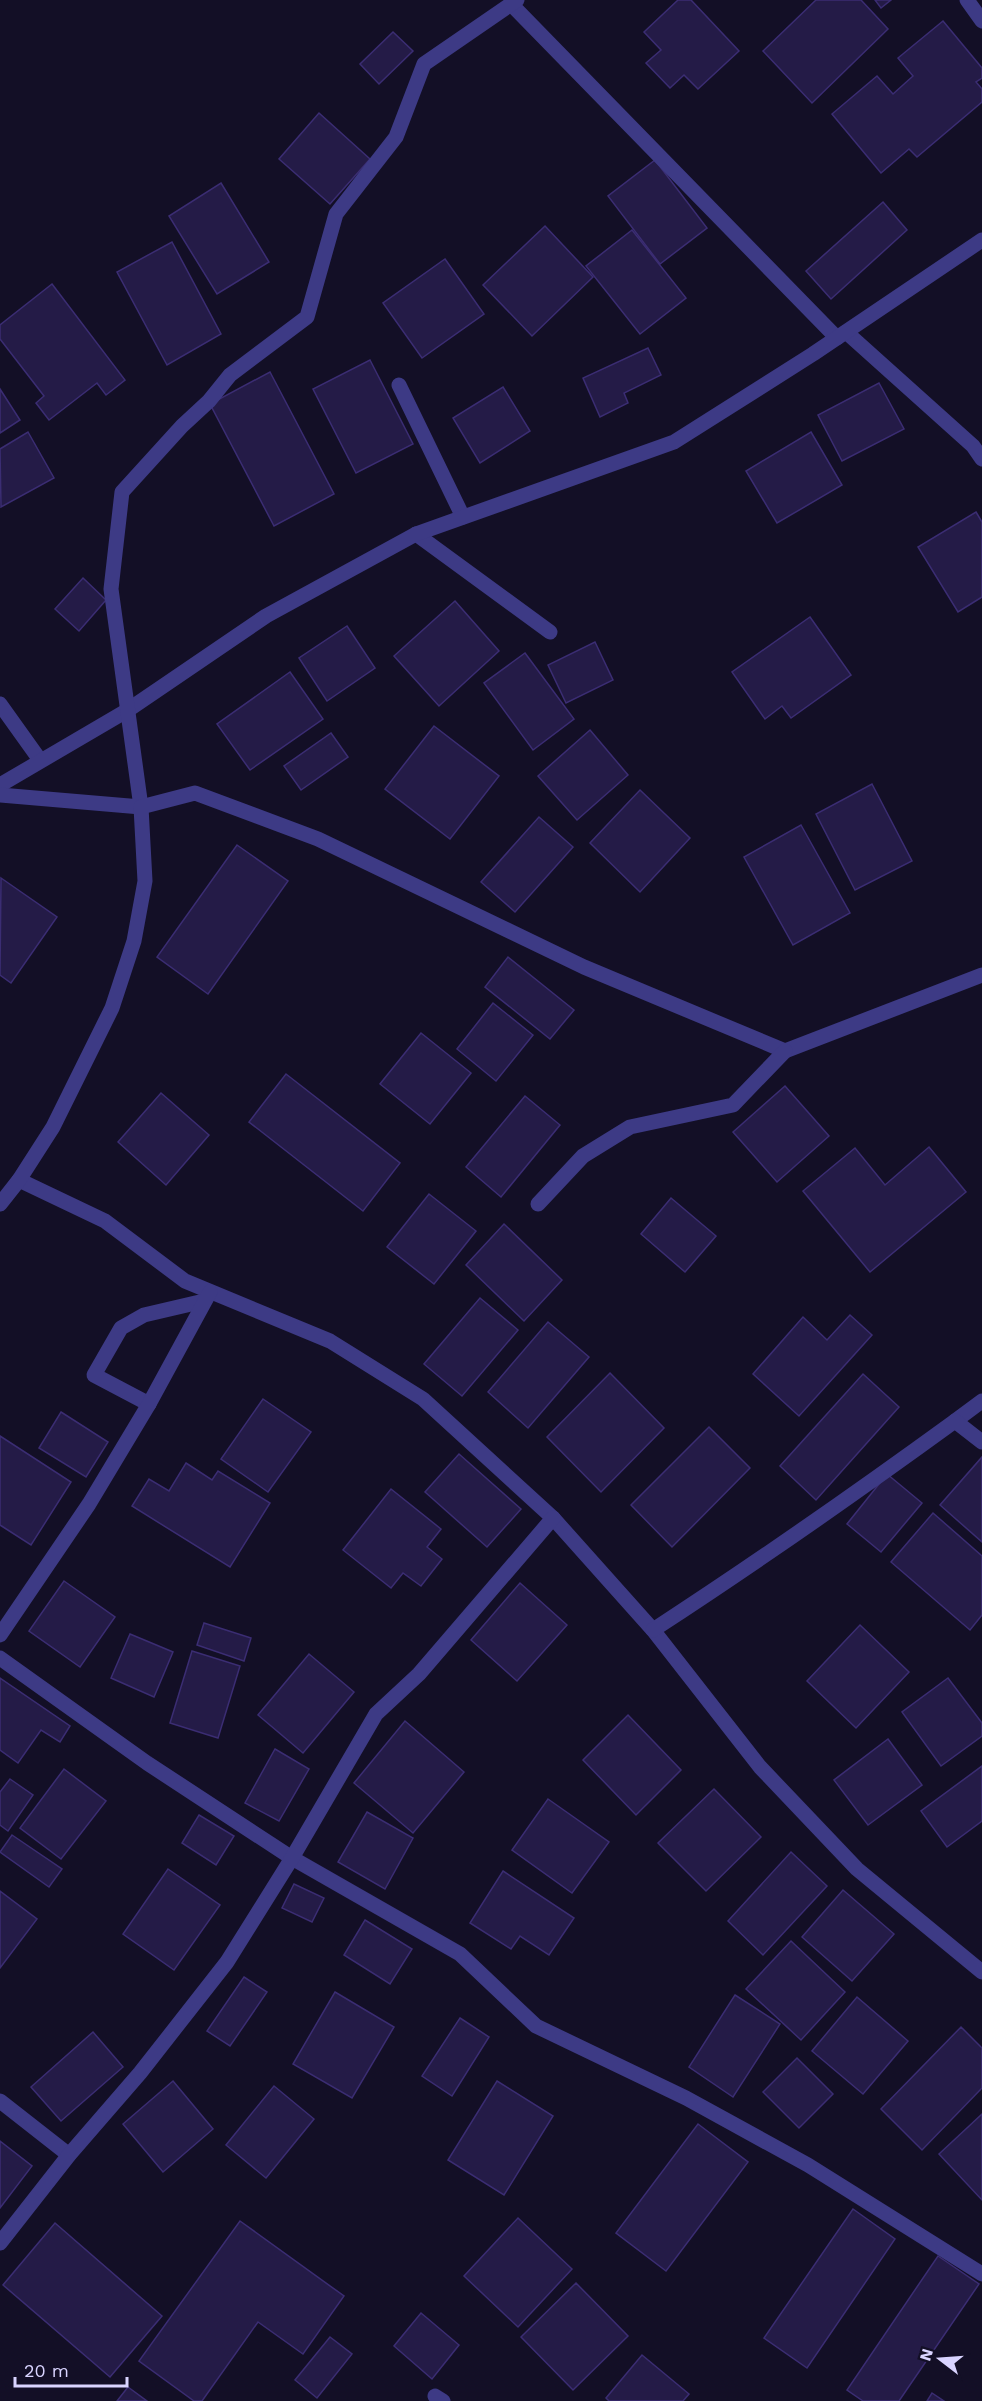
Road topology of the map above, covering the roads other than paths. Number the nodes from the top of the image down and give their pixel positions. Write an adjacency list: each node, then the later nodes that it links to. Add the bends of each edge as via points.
1 (967, 0): 3 (street)
2 (514, 2): 5 (street); 12 (street, via 424,64 396,137 336,214 307,317 230,375 122,492 111,589)
3 (982, 21)
4 (982, 240): 5 (street)
5 (841, 335): 7 (street, via 973,447); 8 (street, via 674,441)
6 (399, 385): 8 (street)
7 (982, 459)
8 (464, 517): 9 (street)
9 (416, 534): 10 (street); 12 (street, via 266,615)
10 (550, 632)
11 (0, 704): 13 (street)
12 (128, 710): 13 (street); 16 (street)
13 (40, 760): 14 (street)
14 (0, 785)
15 (0, 795): 16 (street)
16 (141, 807): 18 (street, via 195,793 318,839 584,967); 19 (street, via 145,881 134,941 112,1008 53,1127)
17 (982, 975): 18 (street)
18 (785, 1052): 21 (street, via 733,1105 630,1127 583,1156)
19 (19, 1180): 20 (street); 22 (street, via 105,1221)
20 (0, 1204)
21 (538, 1204)
22 (207, 1296): 24 (street); 24 (street, via 144,1315 121,1328 94,1375); 27 (street, via 330,1341 423,1399)
23 (982, 1401): 25 (street)
24 (149, 1404): 29 (street, via 89,1504)
25 (954, 1420): 26 (street); 28 (street, via 838,1506)
26 (982, 1442)
27 (553, 1518): 28 (street); 31 (street, via 419,1674 376,1714)
28 (653, 1630): 32 (street, via 760,1767 857,1869)
29 (0, 1635)
30 (0, 1658): 31 (street)
31 (292, 1858): 34 (street, via 227,1962); 36 (street, via 460,1954 536,2026 686,2097 798,2159)
32 (982, 1972)
33 (0, 2101): 34 (street)
34 (69, 2155): 35 (street)
35 (0, 2244)
36 (982, 2274)

